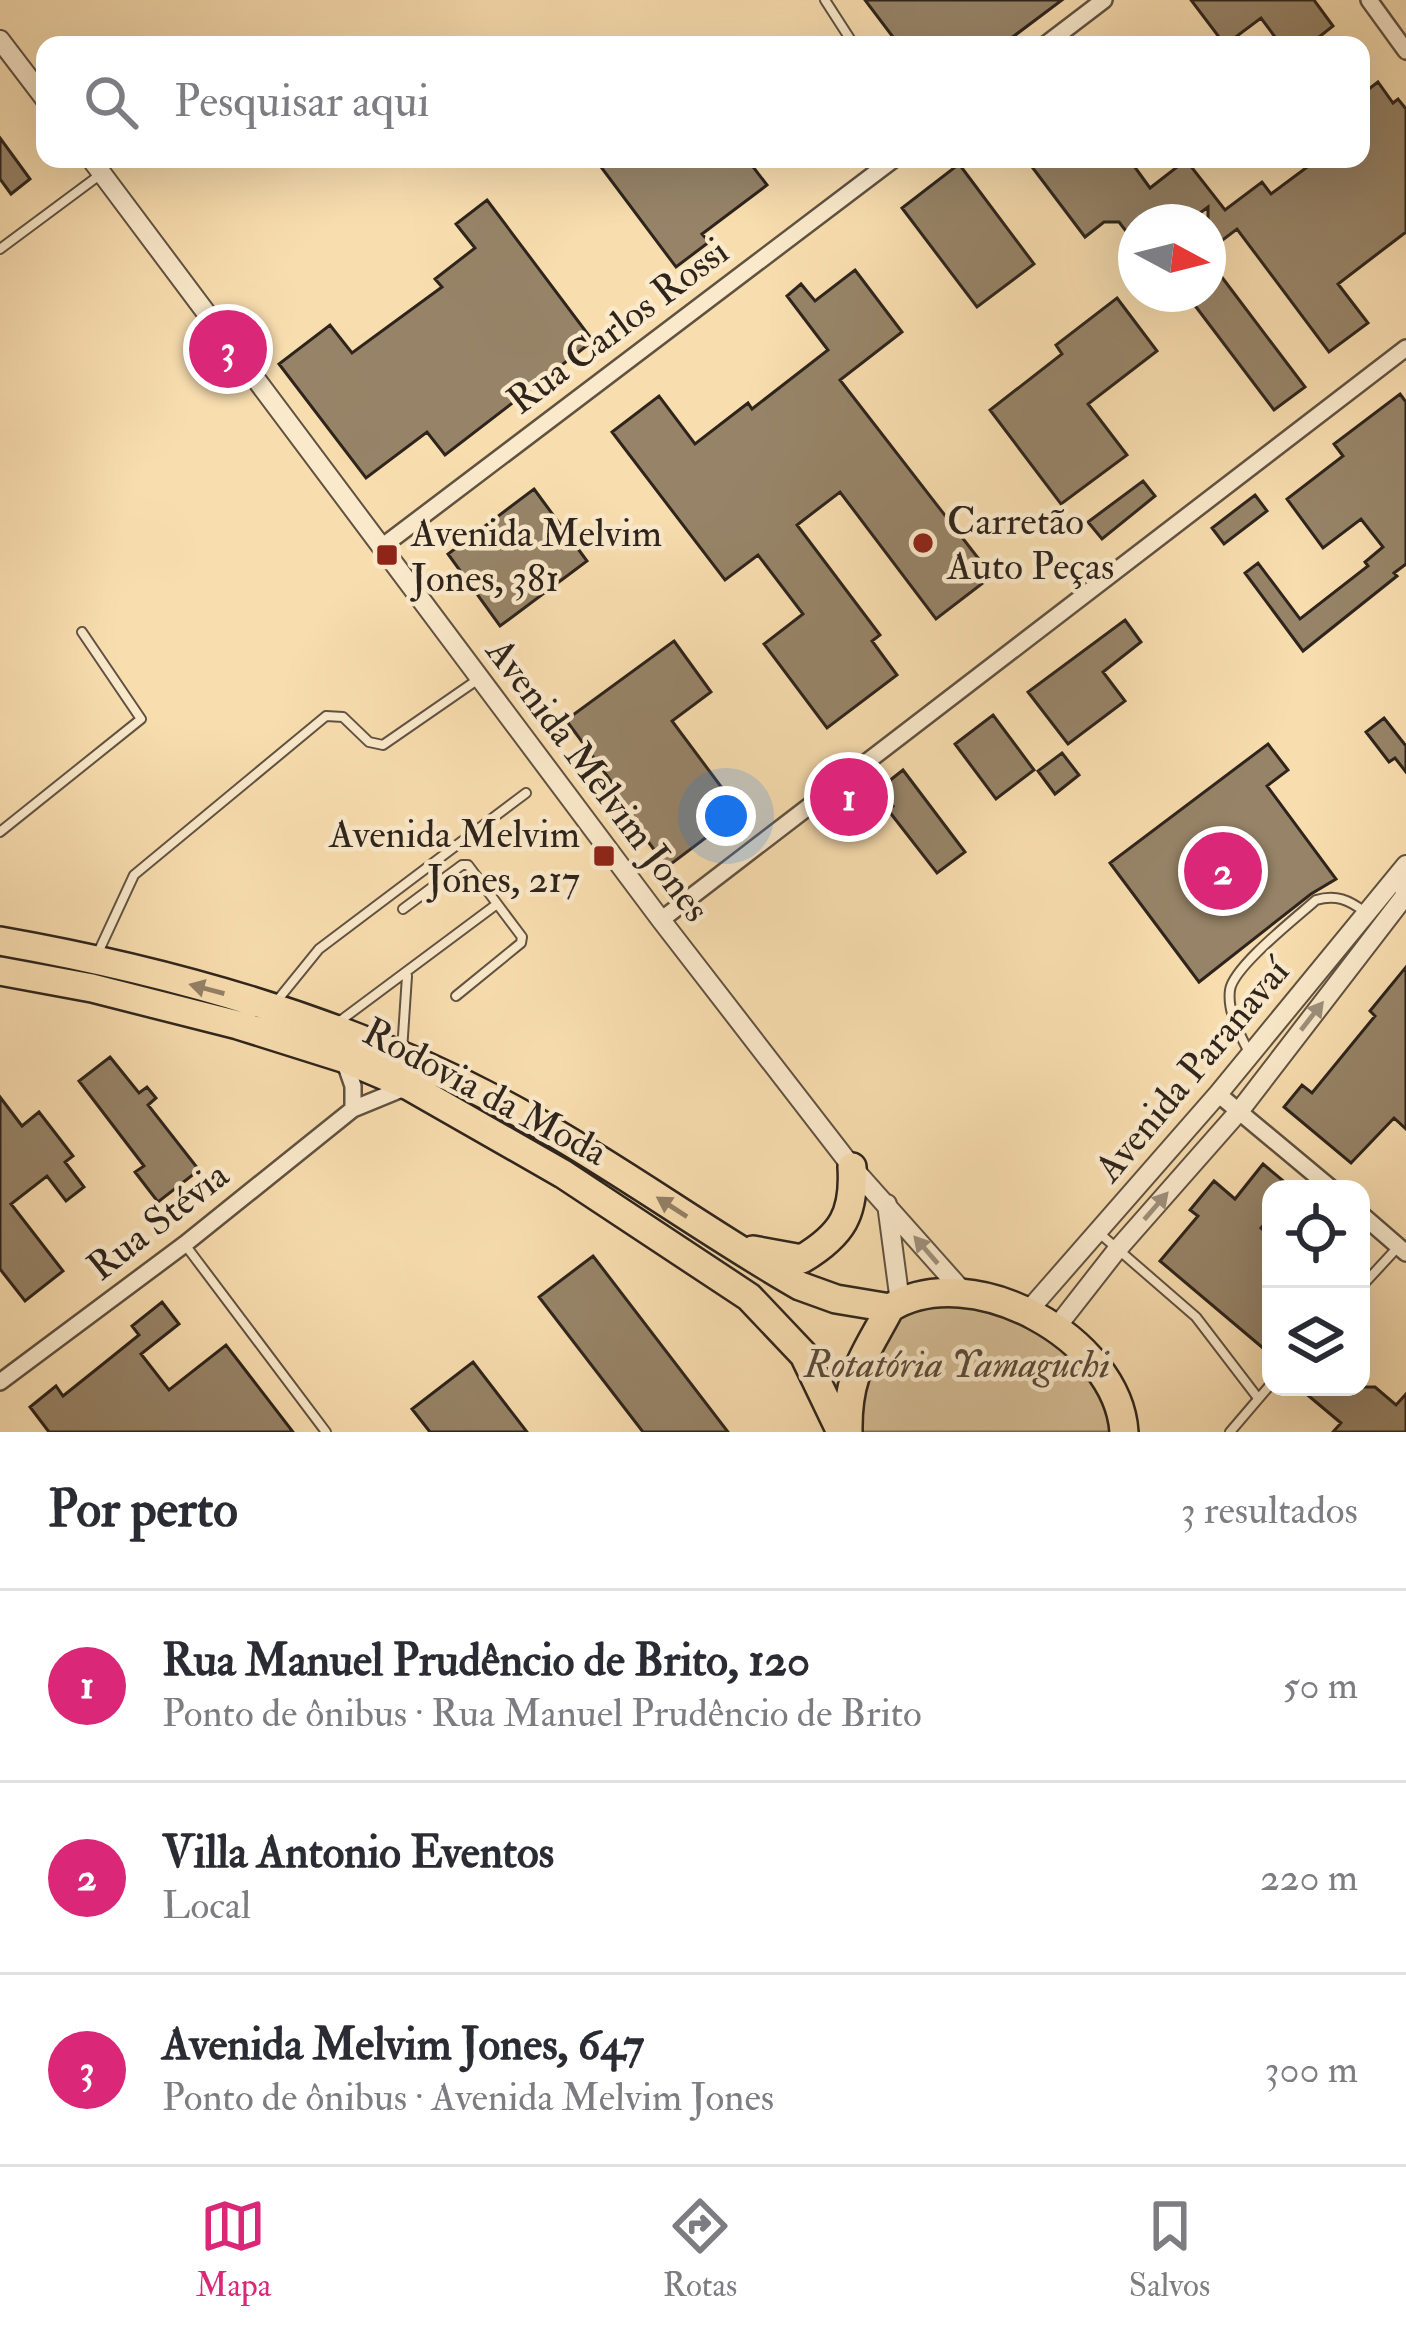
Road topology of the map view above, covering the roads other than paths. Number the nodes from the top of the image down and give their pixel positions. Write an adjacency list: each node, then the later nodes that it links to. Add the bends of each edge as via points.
1 (826, 0): 4 (lane)
2 (1104, 0): 5 (street)
3 (1369, 0): 7 (street)
4 (848, 36)
5 (1057, 36)
6 (0, 40): 8 (street)
7 (1406, 51)
8 (36, 87)
9 (94, 168): 12 (lane)
10 (98, 168): 14 (street, Avenida Melvim Jones)
11 (882, 168): 14 (street, Rua Carlos Rossi)
12 (0, 249)
13 (1406, 348): 23 (street)
14 (382, 546): 16 (street, Avenida Melvim Jones)
15 (82, 632): 18 (lane, via 141,719)
16 (480, 677): 23 (street, Avenida Melvim Jones); 25 (lane, via 383,745 343,717 326,716 134,875)
17 (526, 793): 29 (lane, via 319,949)
18 (0, 832)
19 (1405, 877): 22 (street, Avenida Paranavaí); 37 (street, Avenida Paranavaí, one-way to 19, via 1404,898)
20 (497, 904): 21 (lane, via 462,865); 27 (lane); 28 (lane, via 521,943)
21 (403, 909)
22 (1366, 913): 31 (street, Avenida Paranavaí); 31 (lane, via 1331,896 1316,900 1233,978 1229,998)
23 (661, 920): 38 (street, Avenida Melvim Jones)
24 (0, 941): 25 (highway, Rodovia da Moda)
25 (95, 958): 29 (highway, Rodovia da Moda, one-way to 25)
26 (0, 971): 33 (highway, Rodovia da Moda, via 149,1001)
27 (407, 974): 30 (lane); 32 (lane)
28 (456, 996)
29 (272, 1007): 30 (highway, Rodovia da Moda)
30 (330, 1028): 32 (highway, Rodovia da Moda)
31 (1251, 1054): 35 (street, Avenida Paranavaí)
32 (401, 1055): 43 (highway, Rodovia da Moda, one-way to 32, via 525,1116)
33 (343, 1058): 34 (highway, Rodovia da Moda); 36 (street)
34 (409, 1086): 36 (street, Rua Stévia); 56 (highway, Rodovia da Moda, via 563,1174 749,1297 803,1354)
35 (1218, 1094): 37 (street); 42 (street, Avenida Paranavaí)
36 (353, 1109): 44 (street, Rua Stévia)
37 (1241, 1109): 39 (street); 46 (street, Avenida Paranavaí, one-way to 37)
38 (852, 1167): 40 (street, Avenida Melvim Jones); 43 (highway, via 853,1203 843,1223 802,1259)
39 (1322, 1180)
40 (887, 1204): 48 (street, Avenida Melvim Jones, one-way to 40); 49 (street)
41 (1370, 1222): 45 (street)
42 (1097, 1231): 46 (lane); 50 (street, Avenida Paranavaí)
43 (721, 1239): 49 (highway, Rodovia da Moda, via 800,1286)
44 (184, 1244): 52 (street, Rua Stévia); 55 (lane)
45 (1402, 1250): 47 (lane)
46 (1116, 1251): 51 (street, Avenida Paranavaí); 54 (lane, via 1196,1317)
47 (1370, 1279)
48 (966, 1295): 49 (highway, via 930,1293); 50 (highway)
49 (895, 1305): 56 (highway, via 859,1359)
50 (1030, 1310): 51 (highway)
51 (1054, 1329): 57 (highway, via 1114,1391)
52 (0, 1382)
53 (1262, 1394): 54 (lane)
54 (1258, 1398): 58 (lane)
55 (326, 1432)
56 (845, 1432)
57 (1124, 1432)
58 (1230, 1432)

